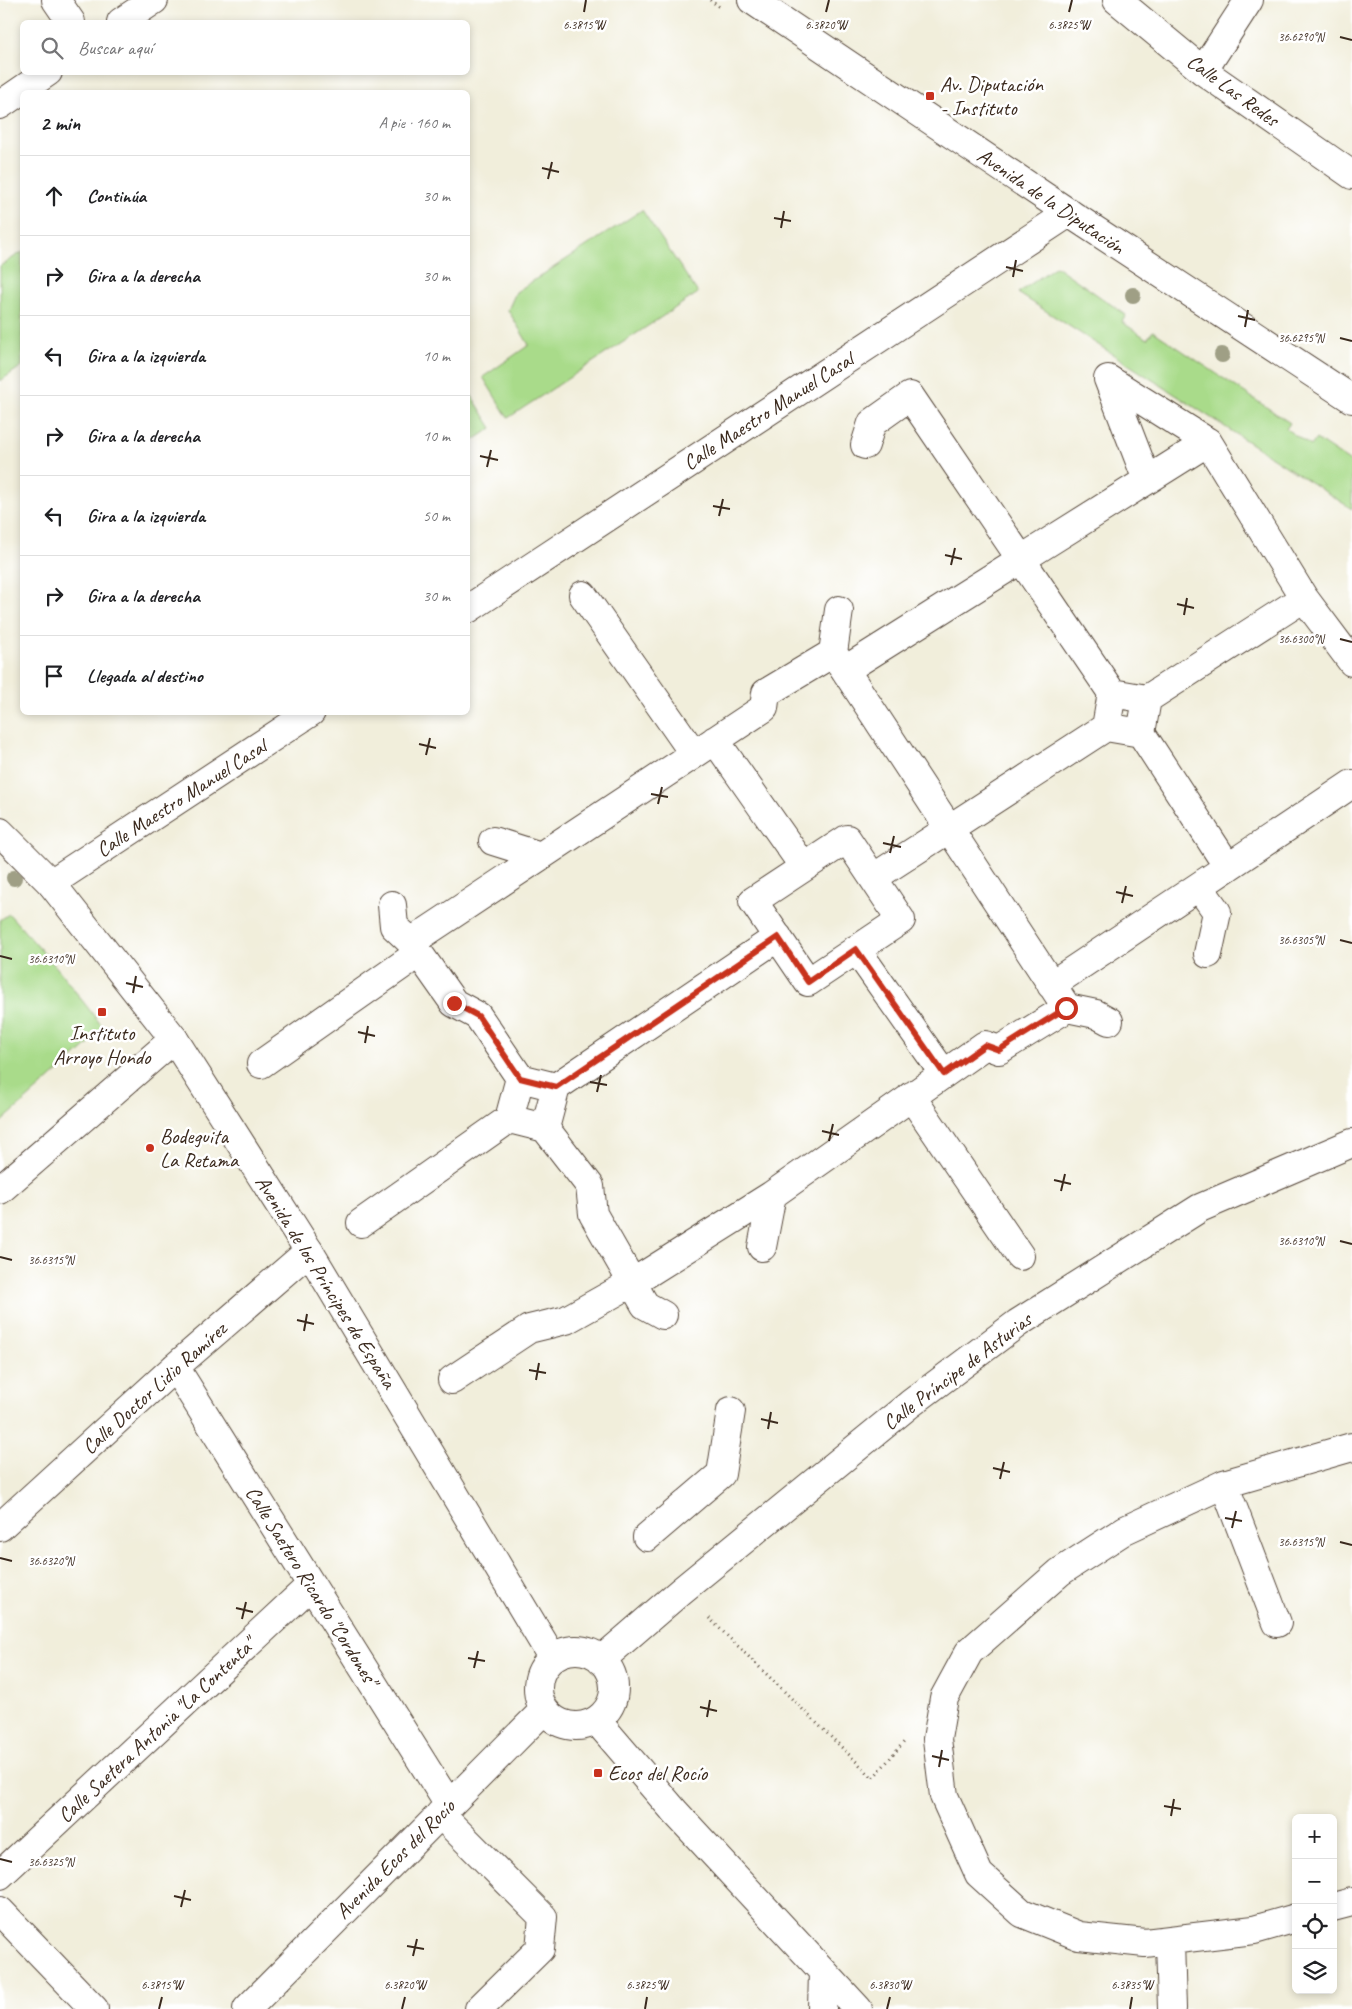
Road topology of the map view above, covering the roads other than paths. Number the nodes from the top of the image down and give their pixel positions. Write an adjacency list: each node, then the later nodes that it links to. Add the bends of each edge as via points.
1 (56, 0): 6 (street)
2 (154, 0): 7 (street)
3 (752, 0): 14 (street, Avenida de la Diputación)
4 (1117, 0): 8 (street, Calle Las Redes)
5 (1249, 0): 8 (street)
6 (70, 20)
7 (124, 20)
8 (1203, 70): 13 (street, Calle Las Redes)
9 (44, 75): 10 (street)
10 (22, 90)
11 (20, 91): 12 (street)
12 (0, 105)
13 (1352, 175)
14 (1069, 213): 15 (street, Avenida de la Diputación); 22 (street, Calle Maestro Manuel Casal)
15 (1352, 399)
16 (1208, 442): 18 (street); 18 (street, via 1108,379); 21 (street)
17 (865, 446): 19 (street, via 872,423 910,396)
18 (1147, 480): 19 (street)
19 (1022, 559): 24 (street); 26 (street)
20 (583, 595): 31 (street)
21 (1304, 598): 25 (street); 27 (street)
22 (470, 608)
23 (839, 610): 24 (street)
24 (839, 662): 31 (street, via 766,693 764,708); 33 (street)
25 (1352, 662)
26 (1112, 693): 27 (street); 29 (street)
27 (1147, 699): 30 (street)
28 (306, 715): 40 (street, Calle Maestro Manuel Casal)
29 (1106, 727): 30 (street); 33 (street)
30 (1141, 733): 38 (street)
31 (705, 747): 36 (street); 37 (street)
32 (1352, 784): 38 (street)
33 (948, 827): 39 (street); 47 (street)
34 (0, 832): 40 (street, Avenida de los Príncipes de España)
35 (493, 841): 36 (street)
36 (541, 856): 44 (street)
37 (804, 867): 39 (street, via 847,839); 43 (street, via 754,901)
38 (1228, 867): 41 (street)
39 (873, 878): 45 (street, via 901,920)
40 (51, 884): 50 (street, Avenida de los Príncipes de España)
41 (1199, 887): 46 (street, via 1218,912); 47 (street)
42 (392, 905): 44 (street, via 394,926)
43 (778, 937): 45 (street, via 808,982); 54 (street)
44 (415, 948): 51 (street); 53 (street, via 454,1003 478,1016)
45 (856, 949): 52 (street)
46 (1208, 954)
47 (1051, 985): 48 (street)
48 (1066, 1008): 49 (street, via 1096,1014); 52 (street, via 999,1050 985,1045)
49 (1109, 1021)
50 (174, 1039): 59 (street); 63 (street, Avenida de los Príncipes de España)
51 (261, 1064)
52 (944, 1074): 55 (street)
53 (520, 1078): 54 (street); 56 (street)
54 (556, 1087): 57 (street)
55 (911, 1096): 60 (street); 64 (street)
56 (509, 1119): 57 (street); 61 (street)
57 (545, 1128): 65 (street, via 590,1186 593,1214)
58 (1352, 1143): 77 (street, Calle Príncipe de Asturias, via 1200,1208 1018,1323 910,1404)
59 (0, 1190)
60 (772, 1195): 62 (street); 65 (street)
61 (361, 1223)
62 (762, 1247)
63 (309, 1251): 67 (street, Calle Doctor Lidio Ramírez); 76 (street, Avenida de los Príncipes de España)
64 (1020, 1256)
65 (632, 1283): 66 (street, via 645,1305); 68 (street, via 566,1320 528,1329)
66 (663, 1315)
67 (175, 1367): 72 (street, Calle Doctor Lidio Ramírez); 74 (street, Calle Saetero Ricardo "Cordones")
68 (452, 1380)
69 (732, 1411): 73 (street, via 722,1474)
70 (1352, 1447): 71 (street)
71 (1224, 1484): 75 (street); 86 (street, via 1125,1530 1060,1572 968,1652 944,1698 937,1739 944,1796 979,1874 1022,1913 1079,1936 1145,1942)
72 (0, 1527)
73 (647, 1537)
74 (311, 1585): 80 (street, Calle Saetero Ricardo "Cordones"); 81 (street, Calle Saetera Antonia "La Contenta")
75 (1277, 1623)
76 (552, 1657): 77 (street, via 564,1651 578,1650 590,1652); 78 (street, via 539,1676 539,1699)
77 (601, 1660): 79 (street, via 609,1668 614,1691 609,1708)
78 (544, 1710): 79 (street, via 568,1726); 80 (street, Avenida Ecos del Rocío)
79 (597, 1721): 87 (street, via 676,1814)
80 (445, 1810): 89 (street, Avenida Ecos del Rocío); 90 (street, Calle Saetero Ricardo "Cordones", via 543,1917 540,1949)
81 (0, 1875)
82 (1352, 1902): 83 (street)
83 (1337, 1906)
84 (0, 1911): 88 (street)
85 (1292, 1919): 86 (street, via 1254,1930)
86 (1170, 1940): 93 (street)
87 (823, 1972): 91 (street); 92 (street)
88 (94, 2009)
89 (247, 2009)
90 (479, 2009)
91 (822, 2009)
92 (858, 2009)
93 (1172, 2009)

